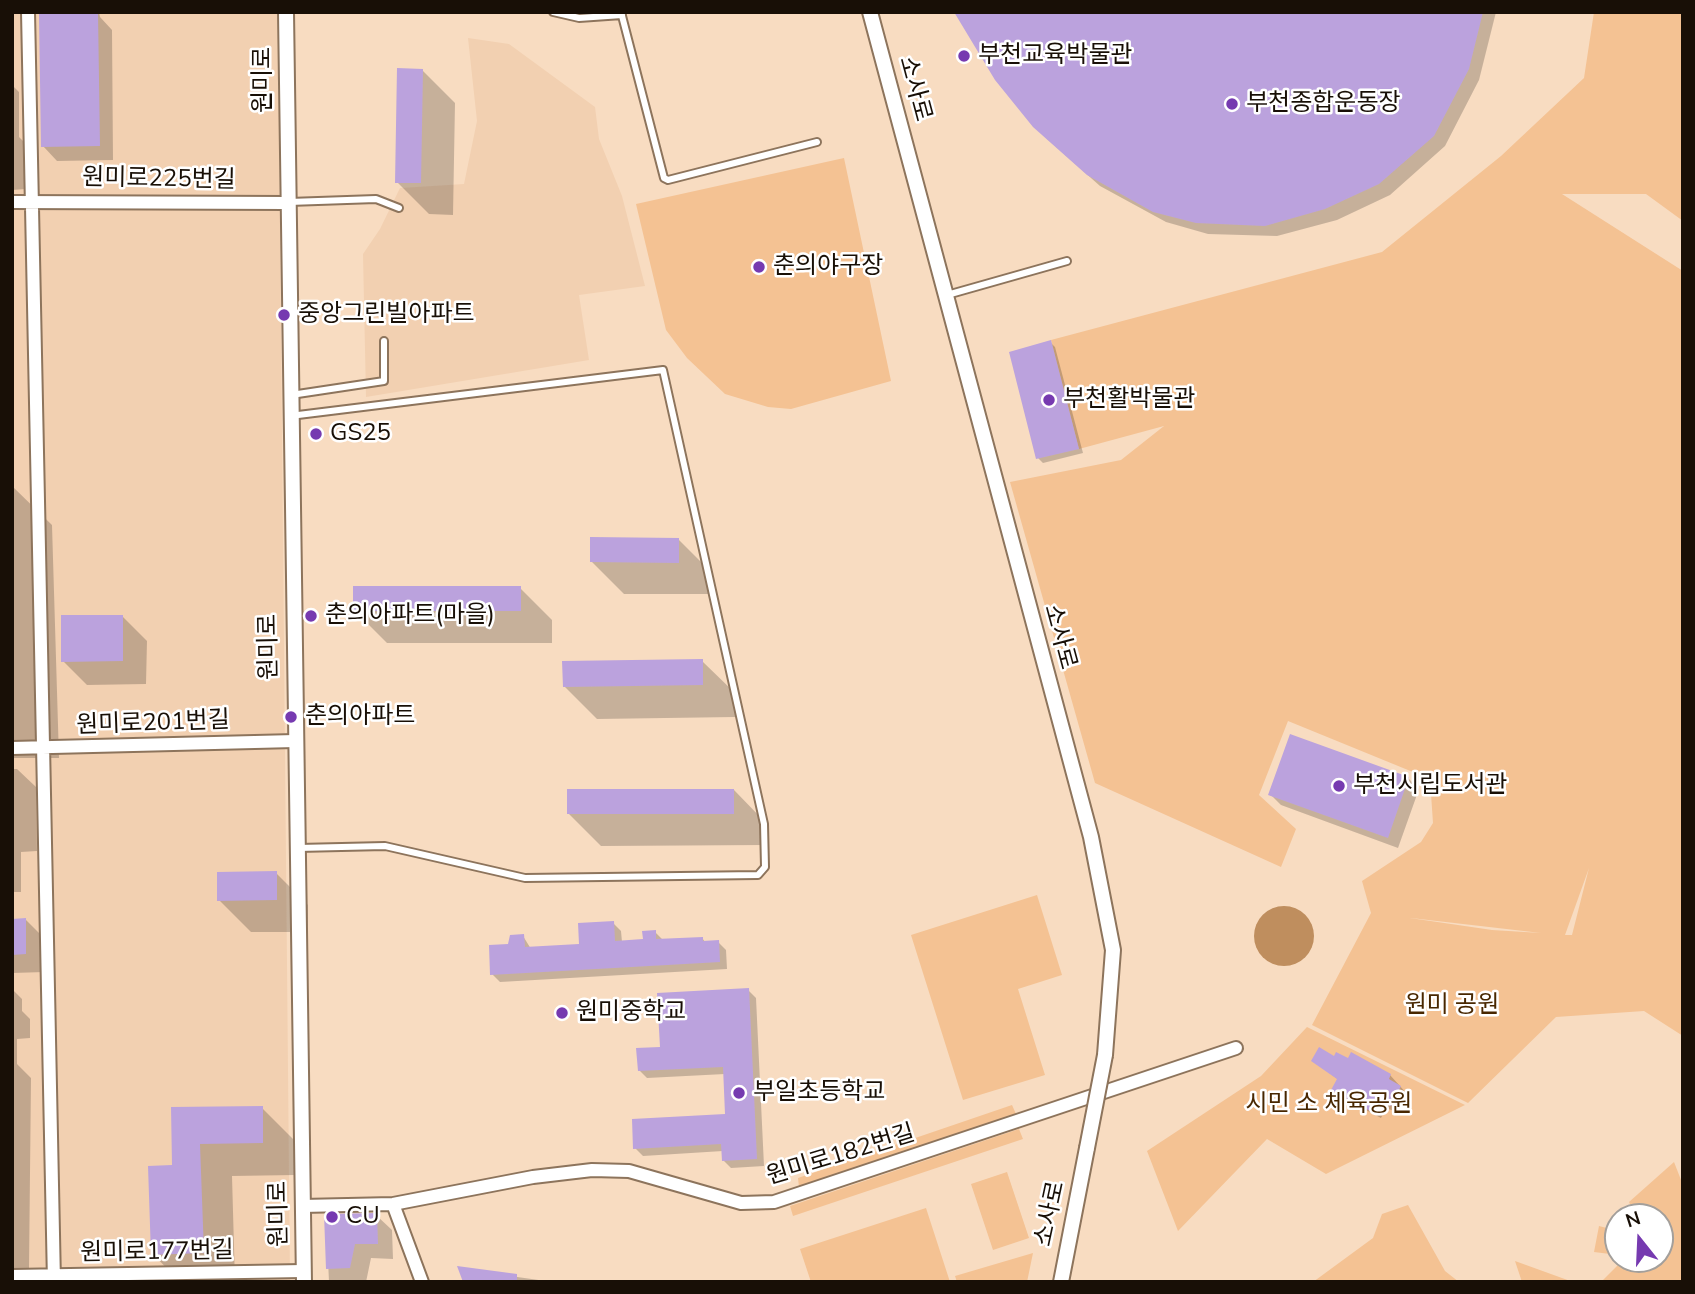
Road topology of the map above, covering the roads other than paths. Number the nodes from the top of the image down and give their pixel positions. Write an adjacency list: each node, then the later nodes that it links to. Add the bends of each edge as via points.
1 (28, 12): 7 (street)
2 (286, 12): 9 (street, 원미로)
3 (553, 12): 5 (lane, via 579,18)
4 (870, 12): 12 (street, 소사로)
5 (622, 14): 6 (lane, via 664,178)
6 (817, 142)
7 (31, 200): 8 (street, 원미로225번길); 9 (street, 원미로225번길); 18 (street)
8 (12, 202)
9 (288, 202): 10 (lane, via 376,199); 14 (street, 원미로)
10 (399, 208)
11 (1067, 261): 12 (lane)
12 (945, 295): 27 (street, 소사로, bridge, via 1091,837 1113,950 1105,1055)
13 (384, 341): 14 (lane, via 384,381)
14 (289, 395): 15 (street, 원미로)
15 (289, 416): 16 (street, 원미로); 19 (lane, via 663,370 764,824 765,867 758,875 525,878 386,846)
16 (295, 741): 18 (street, 원미로201번길); 19 (street, 원미로)
17 (12, 748): 18 (street, 원미로201번길)
18 (41, 748): 25 (street)
19 (296, 848): 22 (street, 원미로)
20 (1236, 1048): 21 (street, 원미로182번길, via 774,1202 741,1203 629,1171 592,1170)
21 (393, 1205): 22 (street, 원미로182번길); 26 (street)
22 (302, 1206): 24 (street, 원미로)
23 (12, 1276): 25 (street, 원미로177번길)
24 (304, 1276): 25 (street, 원미로177번길)
25 (53, 1278)
26 (422, 1282)
27 (1061, 1282)

